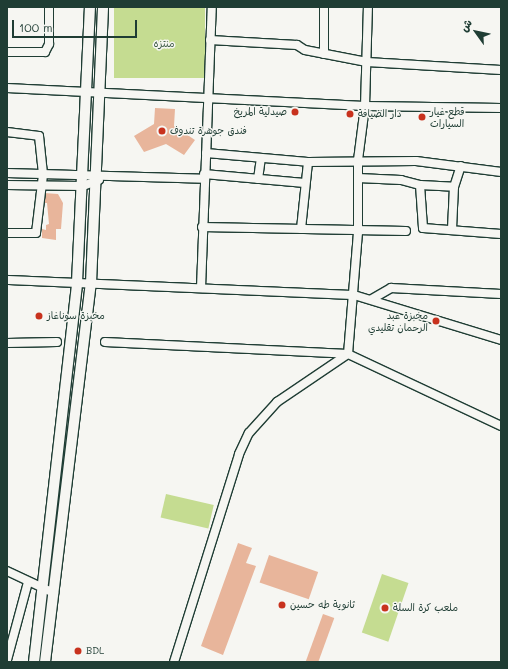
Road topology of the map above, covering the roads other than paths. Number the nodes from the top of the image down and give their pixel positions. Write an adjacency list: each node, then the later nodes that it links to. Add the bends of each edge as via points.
1 (50, 7): 8 (street, via 49,44 45,52)
2 (90, 7): 13 (street)
3 (103, 7): 14 (street)
4 (212, 7): 7 (street)
5 (324, 7): 9 (street)
6 (368, 7): 10 (street)
7 (210, 40): 9 (street, via 297,45 305,50); 15 (street)
8 (7, 52)
9 (324, 54): 10 (street)
10 (367, 62): 11 (street); 16 (street)
11 (501, 70)
12 (7, 88): 13 (street)
13 (87, 91): 14 (street); 31 (street)
14 (99, 91): 15 (street); 29 (street)
15 (207, 96): 16 (street); 19 (street)
16 (365, 106): 17 (street); 21 (street)
17 (501, 108)
18 (7, 132): 26 (street, via 39,136)
19 (206, 153): 20 (street); 27 (street)
20 (261, 158): 22 (street); 30 (street)
21 (358, 160): 22 (street); 23 (street, via 416,161); 28 (street)
22 (308, 162): 32 (street)
23 (461, 166): 24 (street); 36 (street)
24 (501, 172)
25 (7, 173): 26 (street)
26 (43, 175): 31 (street); 35 (street)
27 (204, 176): 29 (street); 30 (street); 37 (street)
28 (358, 178): 34 (street, via 401,180); 41 (street)
29 (96, 179): 31 (street); 46 (street)
30 (258, 179): 32 (street)
31 (83, 181): 35 (street); 45 (street)
32 (305, 183): 38 (street)
33 (7, 185): 35 (street)
34 (420, 185): 36 (street); 39 (street, via 423,228)
35 (43, 187): 42 (street, via 36,233)
36 (454, 187): 39 (street)
37 (202, 227): 38 (street); 47 (street)
38 (301, 229): 41 (street)
39 (452, 229): 43 (street)
40 (406, 231): 41 (street)
41 (358, 232): 49 (street)
42 (7, 234)
43 (501, 234)
44 (7, 280): 45 (street)
45 (77, 282): 46 (street); 59 (street)
46 (91, 283): 47 (street); 60 (street)
47 (201, 288): 49 (street)
48 (501, 294): 50 (street, via 391,288)
49 (354, 295): 50 (street); 55 (street)
50 (372, 299): 51 (street)
51 (501, 340)
52 (57, 342): 54 (street)
53 (105, 342): 55 (street)
54 (7, 343)
55 (348, 354): 56 (street); 64 (street, via 277,402 249,433 239,454)
56 (501, 426)
57 (7, 571): 58 (street)
58 (28, 582): 59 (street); 61 (street)
59 (42, 590): 60 (street); 62 (street)
60 (54, 593): 63 (street)
61 (7, 660)
62 (34, 662)
63 (45, 662)
64 (174, 662)

